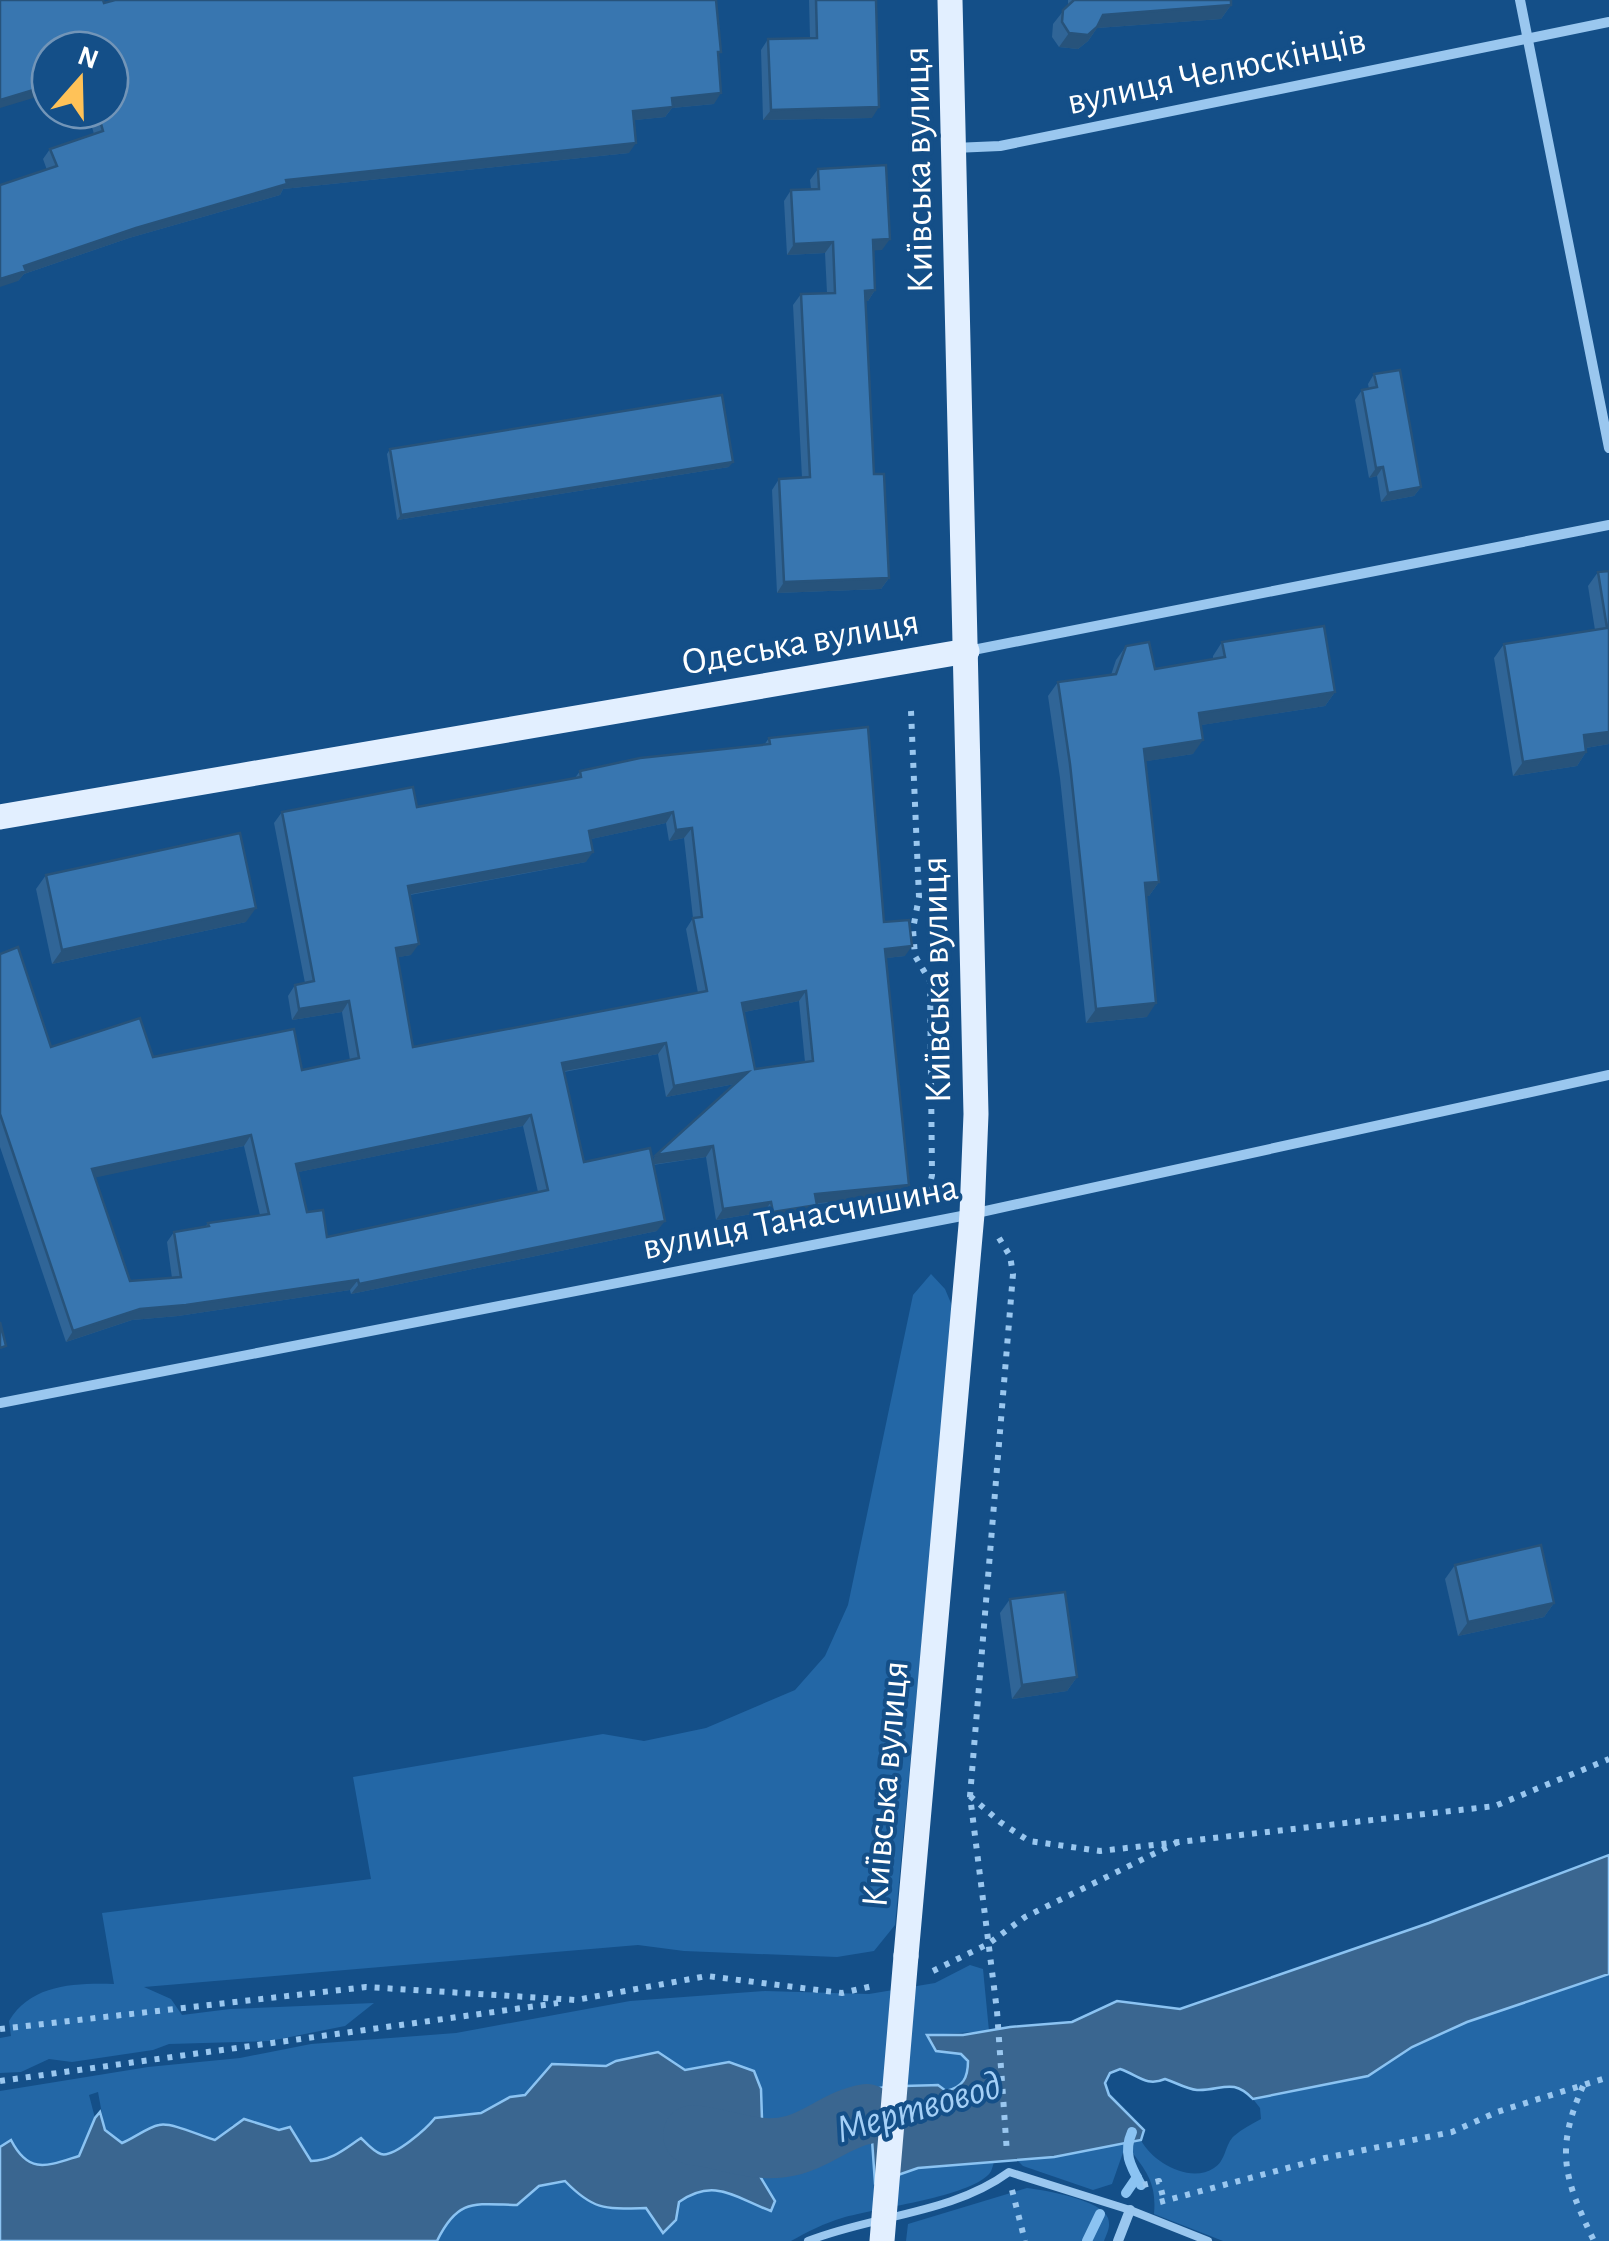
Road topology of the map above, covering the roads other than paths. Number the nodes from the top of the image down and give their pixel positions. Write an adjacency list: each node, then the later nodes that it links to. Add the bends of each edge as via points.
1 (950, 0): 5 (main road, Київська вулиця)
2 (1520, 0): 4 (street)
3 (1609, 22): 4 (street, вулиця Челюскінців)
4 (1526, 36): 5 (street, вулиця Челюскінців, via 1000,146); 6 (street)
5 (953, 148): 8 (main road, Київська вулиця)
6 (1609, 448)
7 (1609, 524): 8 (street, Одеська вулиця)
8 (967, 651): 9 (main road, Одеська вулиця); 11 (main road, Київська вулиця)
9 (0, 817)
10 (1609, 1075): 11 (street, вулиця Танасчишина)
11 (972, 1214): 12 (street, вулиця Танасчишина); 15 (main road, Київська вулиця, bridge)
12 (0, 1403)
13 (1130, 2210): 14 (lane, via 1009,2172 964,2196); 16 (street); 17 (lane)
14 (808, 2241)
15 (882, 2241)
16 (1118, 2241)
17 (1208, 2241)

